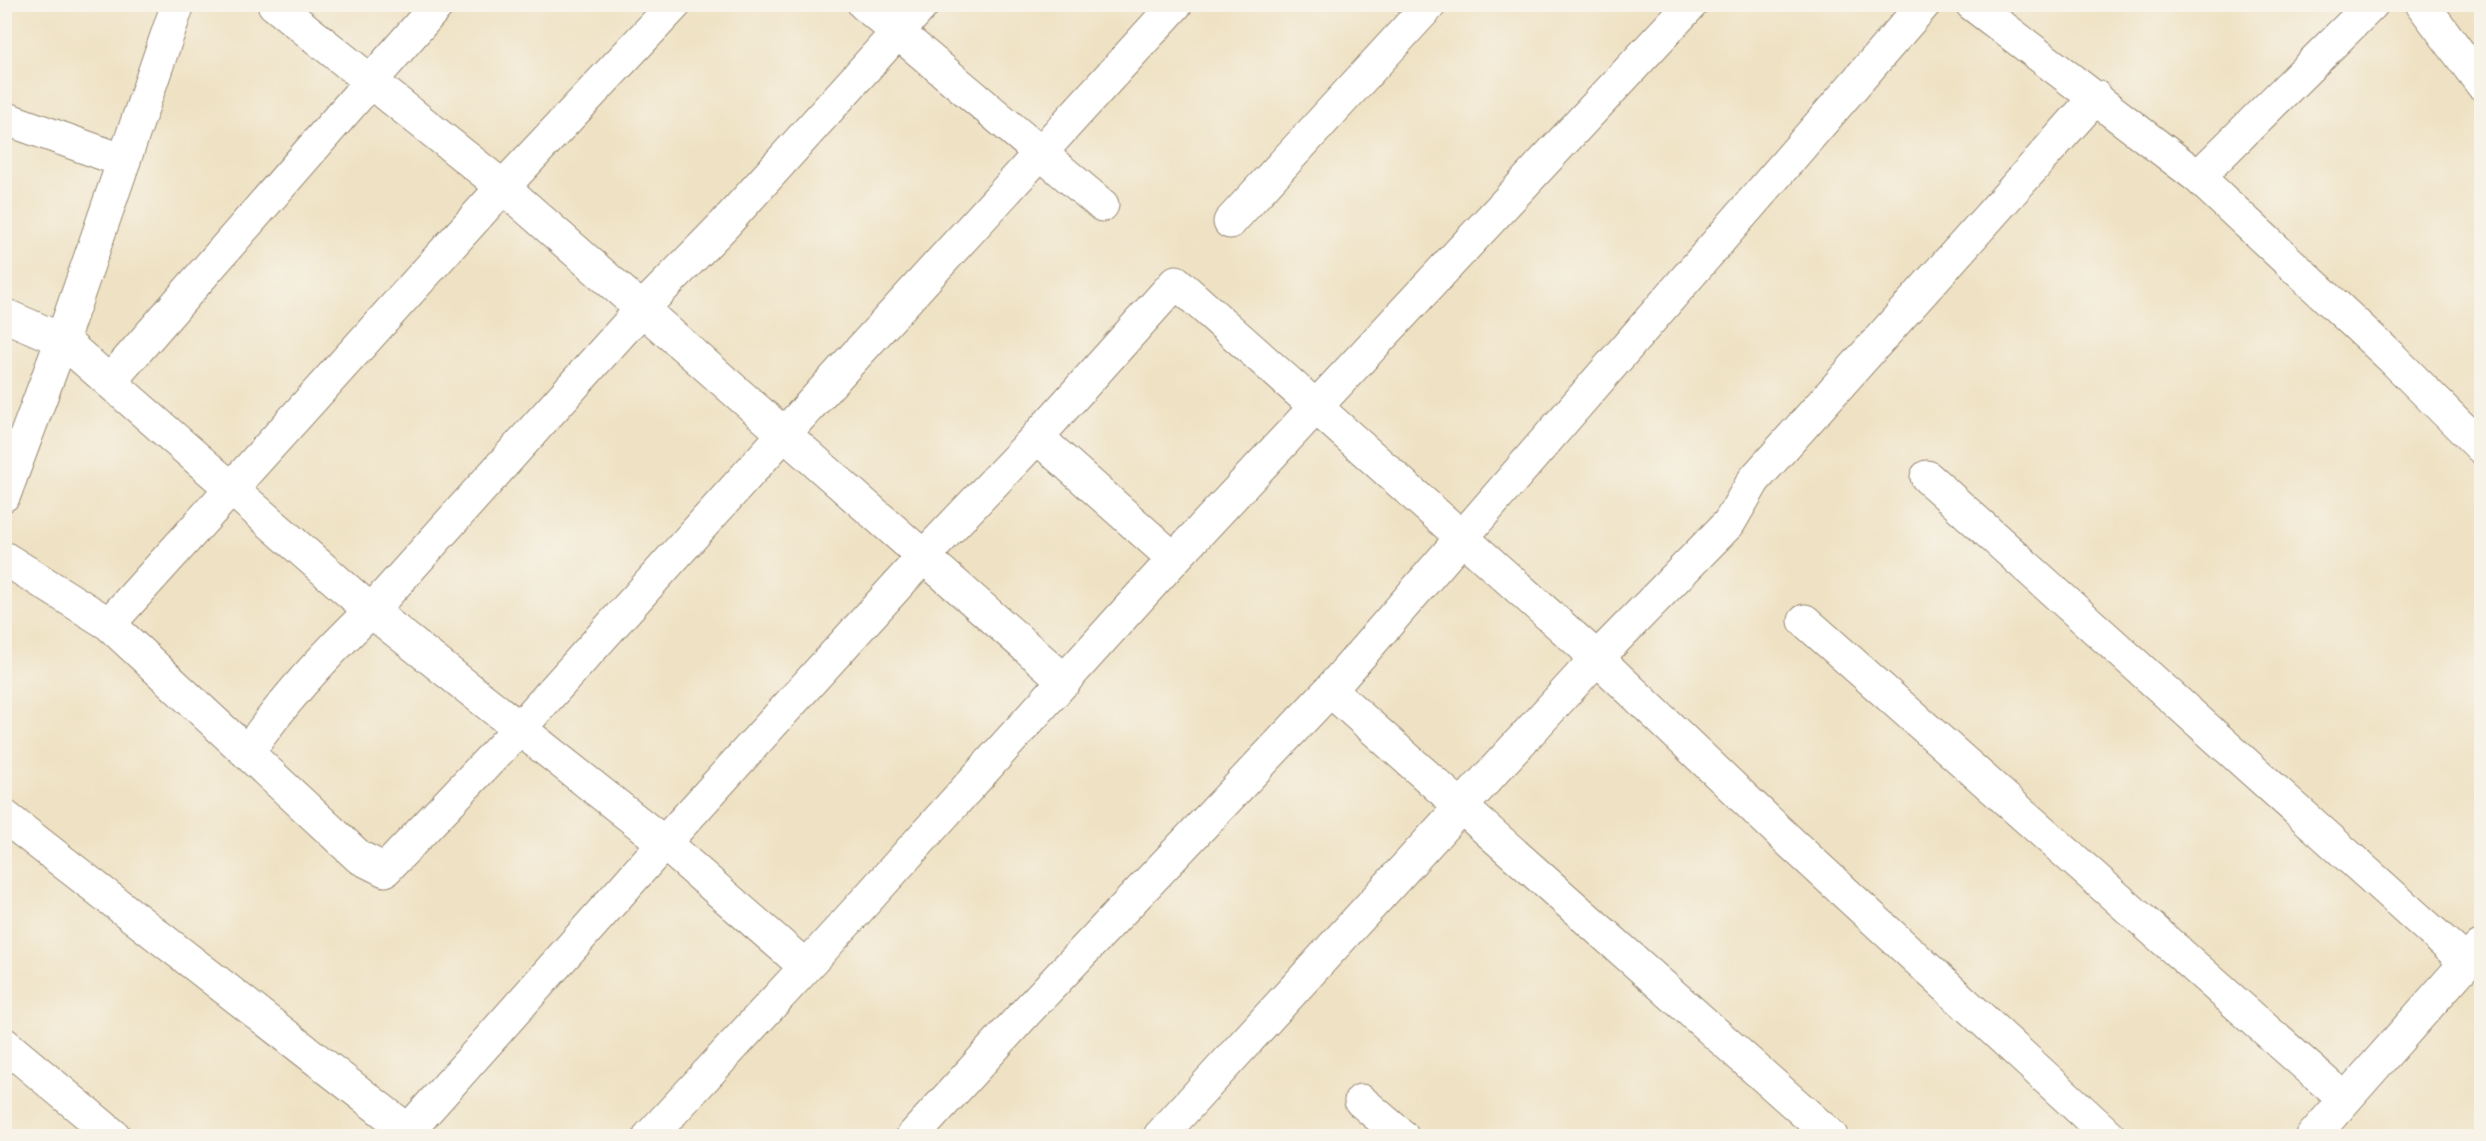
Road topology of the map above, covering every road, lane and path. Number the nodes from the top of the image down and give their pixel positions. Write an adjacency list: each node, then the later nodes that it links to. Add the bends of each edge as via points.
1 (274, 4): 15 (street)
2 (438, 4): 15 (street)
3 (675, 4): 22 (street)
4 (864, 4): 14 (street)
5 (923, 4): 14 (street)
6 (1176, 4): 19 (street)
7 (1691, 4): 29 (street)
8 (1924, 4): 36 (street)
9 (2372, 4): 21 (street)
10 (2421, 4): 16 (street)
11 (1974, 5): 17 (street)
12 (171, 7): 20 (street)
13 (1417, 9): 24 (street)
14 (897, 32): 19 (street); 25 (street, via 724,225)
15 (371, 81): 22 (street); 28 (street)
16 (2481, 84)
17 (2096, 97): 21 (street); 43 (street, via 1754,480 1728,523)
18 (4, 117): 20 (street)
19 (1040, 154): 23 (street); 30 (street)
20 (124, 161): 27 (street)
21 (2198, 177): 32 (street, via 2392,358)
22 (503, 187): 25 (street); 34 (street)
23 (1102, 205)
24 (1230, 222)
25 (642, 309): 30 (street); 40 (street)
26 (4, 315): 27 (street)
27 (62, 340): 28 (street); 35 (street)
28 (110, 381): 34 (street)
29 (1316, 406): 31 (street, via 1176,282); 36 (street); 39 (street)
30 (784, 434): 37 (street); 46 (street)
31 (1037, 437): 37 (street); 39 (street)
32 (2481, 448)
33 (1928, 477): 51 (street)
34 (231, 487): 40 (street); 42 (street)
35 (5, 493)
36 (1461, 537): 43 (street); 45 (street)
37 (923, 557): 44 (street); 50 (street)
38 (4, 558): 42 (street)
39 (1174, 559): 44 (street)
40 (371, 610): 46 (street); 47 (street, via 329,652 265,726)
41 (1805, 621): 54 (street)
42 (109, 624): 47 (street)
43 (1598, 658): 48 (street); 63 (street)
44 (1065, 681): 52 (street)
45 (1330, 690): 48 (street); 59 (street)
46 (519, 729): 47 (street, via 385,870 359,857); 50 (street)
47 (248, 752)
48 (1461, 806): 60 (street); 62 (street)
49 (4, 816): 56 (street)
50 (664, 843): 52 (street); 56 (street)
51 (2474, 954): 54 (street)
52 (806, 967): 58 (street)
53 (4, 1044): 57 (street)
54 (2345, 1100): 64 (street)
55 (1361, 1101): 61 (street)
56 (411, 1134)
57 (114, 1137)
58 (650, 1137)
59 (913, 1137)
60 (1160, 1137)
61 (1402, 1137)
62 (1831, 1137)
63 (2109, 1137)
64 (2313, 1137)

